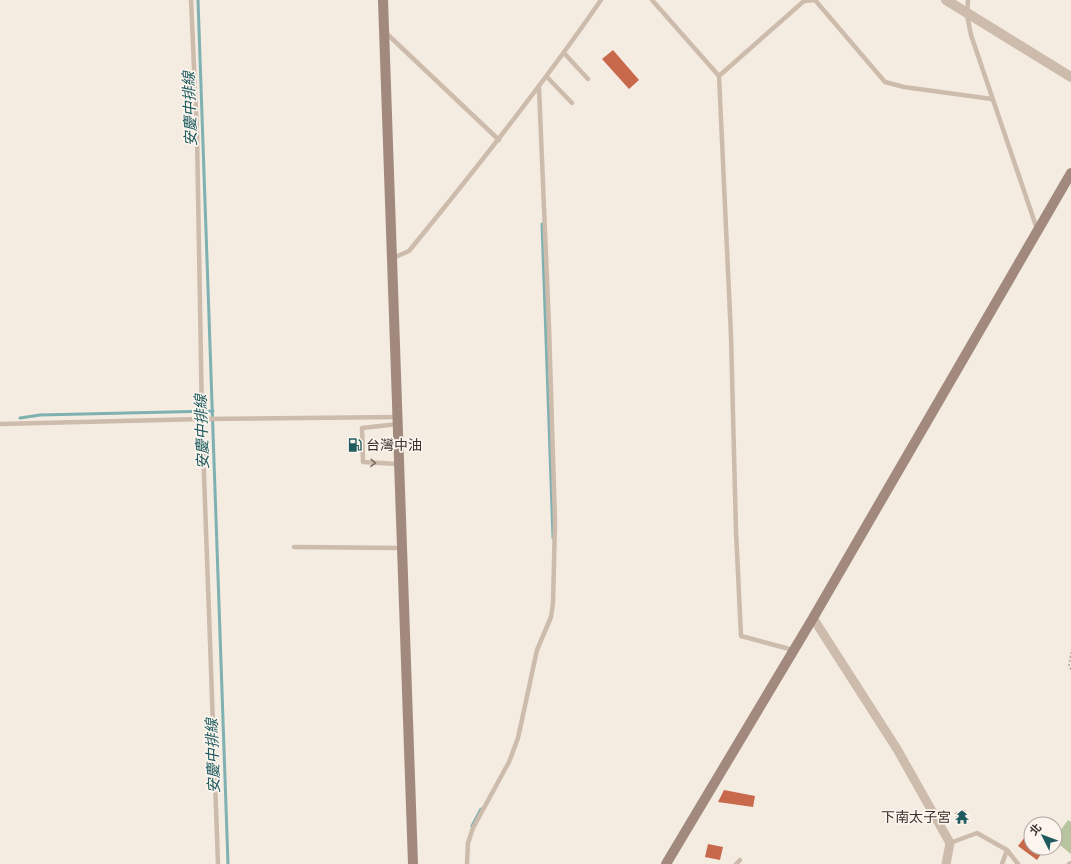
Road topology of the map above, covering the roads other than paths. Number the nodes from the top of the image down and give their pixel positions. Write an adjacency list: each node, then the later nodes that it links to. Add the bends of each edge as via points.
1 (191, 0): 22 (lane)
2 (383, 0): 9 (main road)
3 (601, 0): 10 (lane)
4 (652, 0): 11 (lane)
5 (814, 0): 11 (lane, via 804,1); 16 (lane, via 885,82)
6 (946, 0): 8 (street)
7 (968, 0): 8 (lane)
8 (968, 15): 13 (street); 16 (lane, via 971,36)
9 (384, 31): 18 (lane); 21 (main road)
10 (564, 53): 12 (lane); 14 (lane)
11 (719, 76): 29 (lane, via 741,636)
12 (547, 77): 15 (lane); 17 (lane)
13 (1071, 77)
14 (588, 79)
15 (539, 88): 18 (lane); 34 (lane, via 554,506 554,603 537,650 518,738 509,762 473,828 468,843)
16 (992, 99): 20 (lane)
17 (572, 103)
18 (499, 140): 21 (lane, via 409,251)
19 (1071, 173): 20 (main road)
20 (1037, 229): 28 (main road)
21 (393, 258): 23 (main road)
22 (205, 419): 23 (lane); 24 (lane); 32 (lane)
23 (398, 421): 25 (main road); 25 (lane, one-way to 25, via 362,428 363,462)
24 (0, 424)
25 (399, 464): 27 (main road)
26 (294, 547): 27 (lane)
27 (402, 548): 33 (main road)
28 (813, 618): 29 (main road); 30 (street, via 897,749)
29 (793, 650): 35 (main road)
30 (950, 843): 31 (lane, via 977,833); 36 (street)
31 (1007, 850): 37 (lane); 38 (lane)
32 (218, 864)
33 (414, 864)
34 (467, 864)
35 (666, 864)
36 (946, 864)
37 (1002, 864)
38 (1018, 864)

